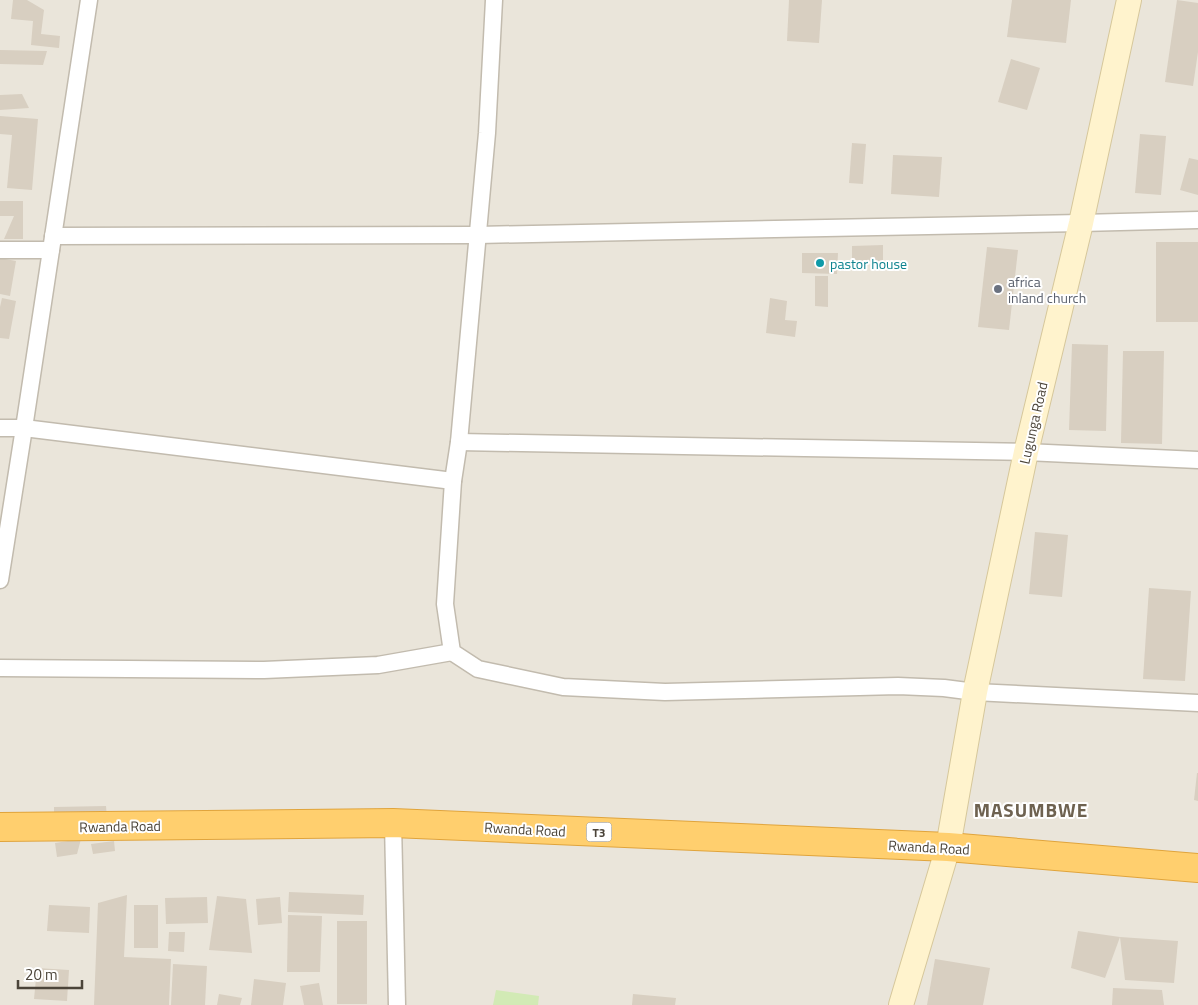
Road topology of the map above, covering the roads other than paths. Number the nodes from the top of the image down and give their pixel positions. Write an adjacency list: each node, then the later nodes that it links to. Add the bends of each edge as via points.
1 (88, 0): 7 (street)
2 (494, 0): 6 (street)
3 (1129, 0): 5 (street, Lugunga Road)
4 (1198, 220): 5 (street)
5 (1081, 224): 6 (street); 12 (street, Lugunga Road)
6 (478, 235): 7 (street); 11 (street)
7 (52, 243): 8 (street); 10 (street)
8 (0, 250)
9 (0, 428): 10 (street)
10 (24, 428): 14 (street); 15 (street)
11 (459, 442): 12 (street); 14 (street)
12 (1026, 452): 13 (street); 18 (street, Lugunga Road)
13 (1198, 460)
14 (453, 481): 16 (street, via 445,604)
15 (0, 580)
16 (452, 652): 17 (street, via 378,665 264,670); 18 (street, via 478,669 563,687 665,692 898,686)
17 (0, 668)
18 (975, 692): 19 (street); 22 (street, Lugunga Road)
19 (1198, 703)
20 (393, 823): 21 (highway, Rwanda Road / T3); 22 (highway, Rwanda Road / T3); 24 (street)
21 (0, 827)
22 (948, 848): 23 (highway, Rwanda Road / T3); 25 (street, Lugunga Road)
23 (1198, 868)
24 (398, 1005)
25 (901, 1005)

